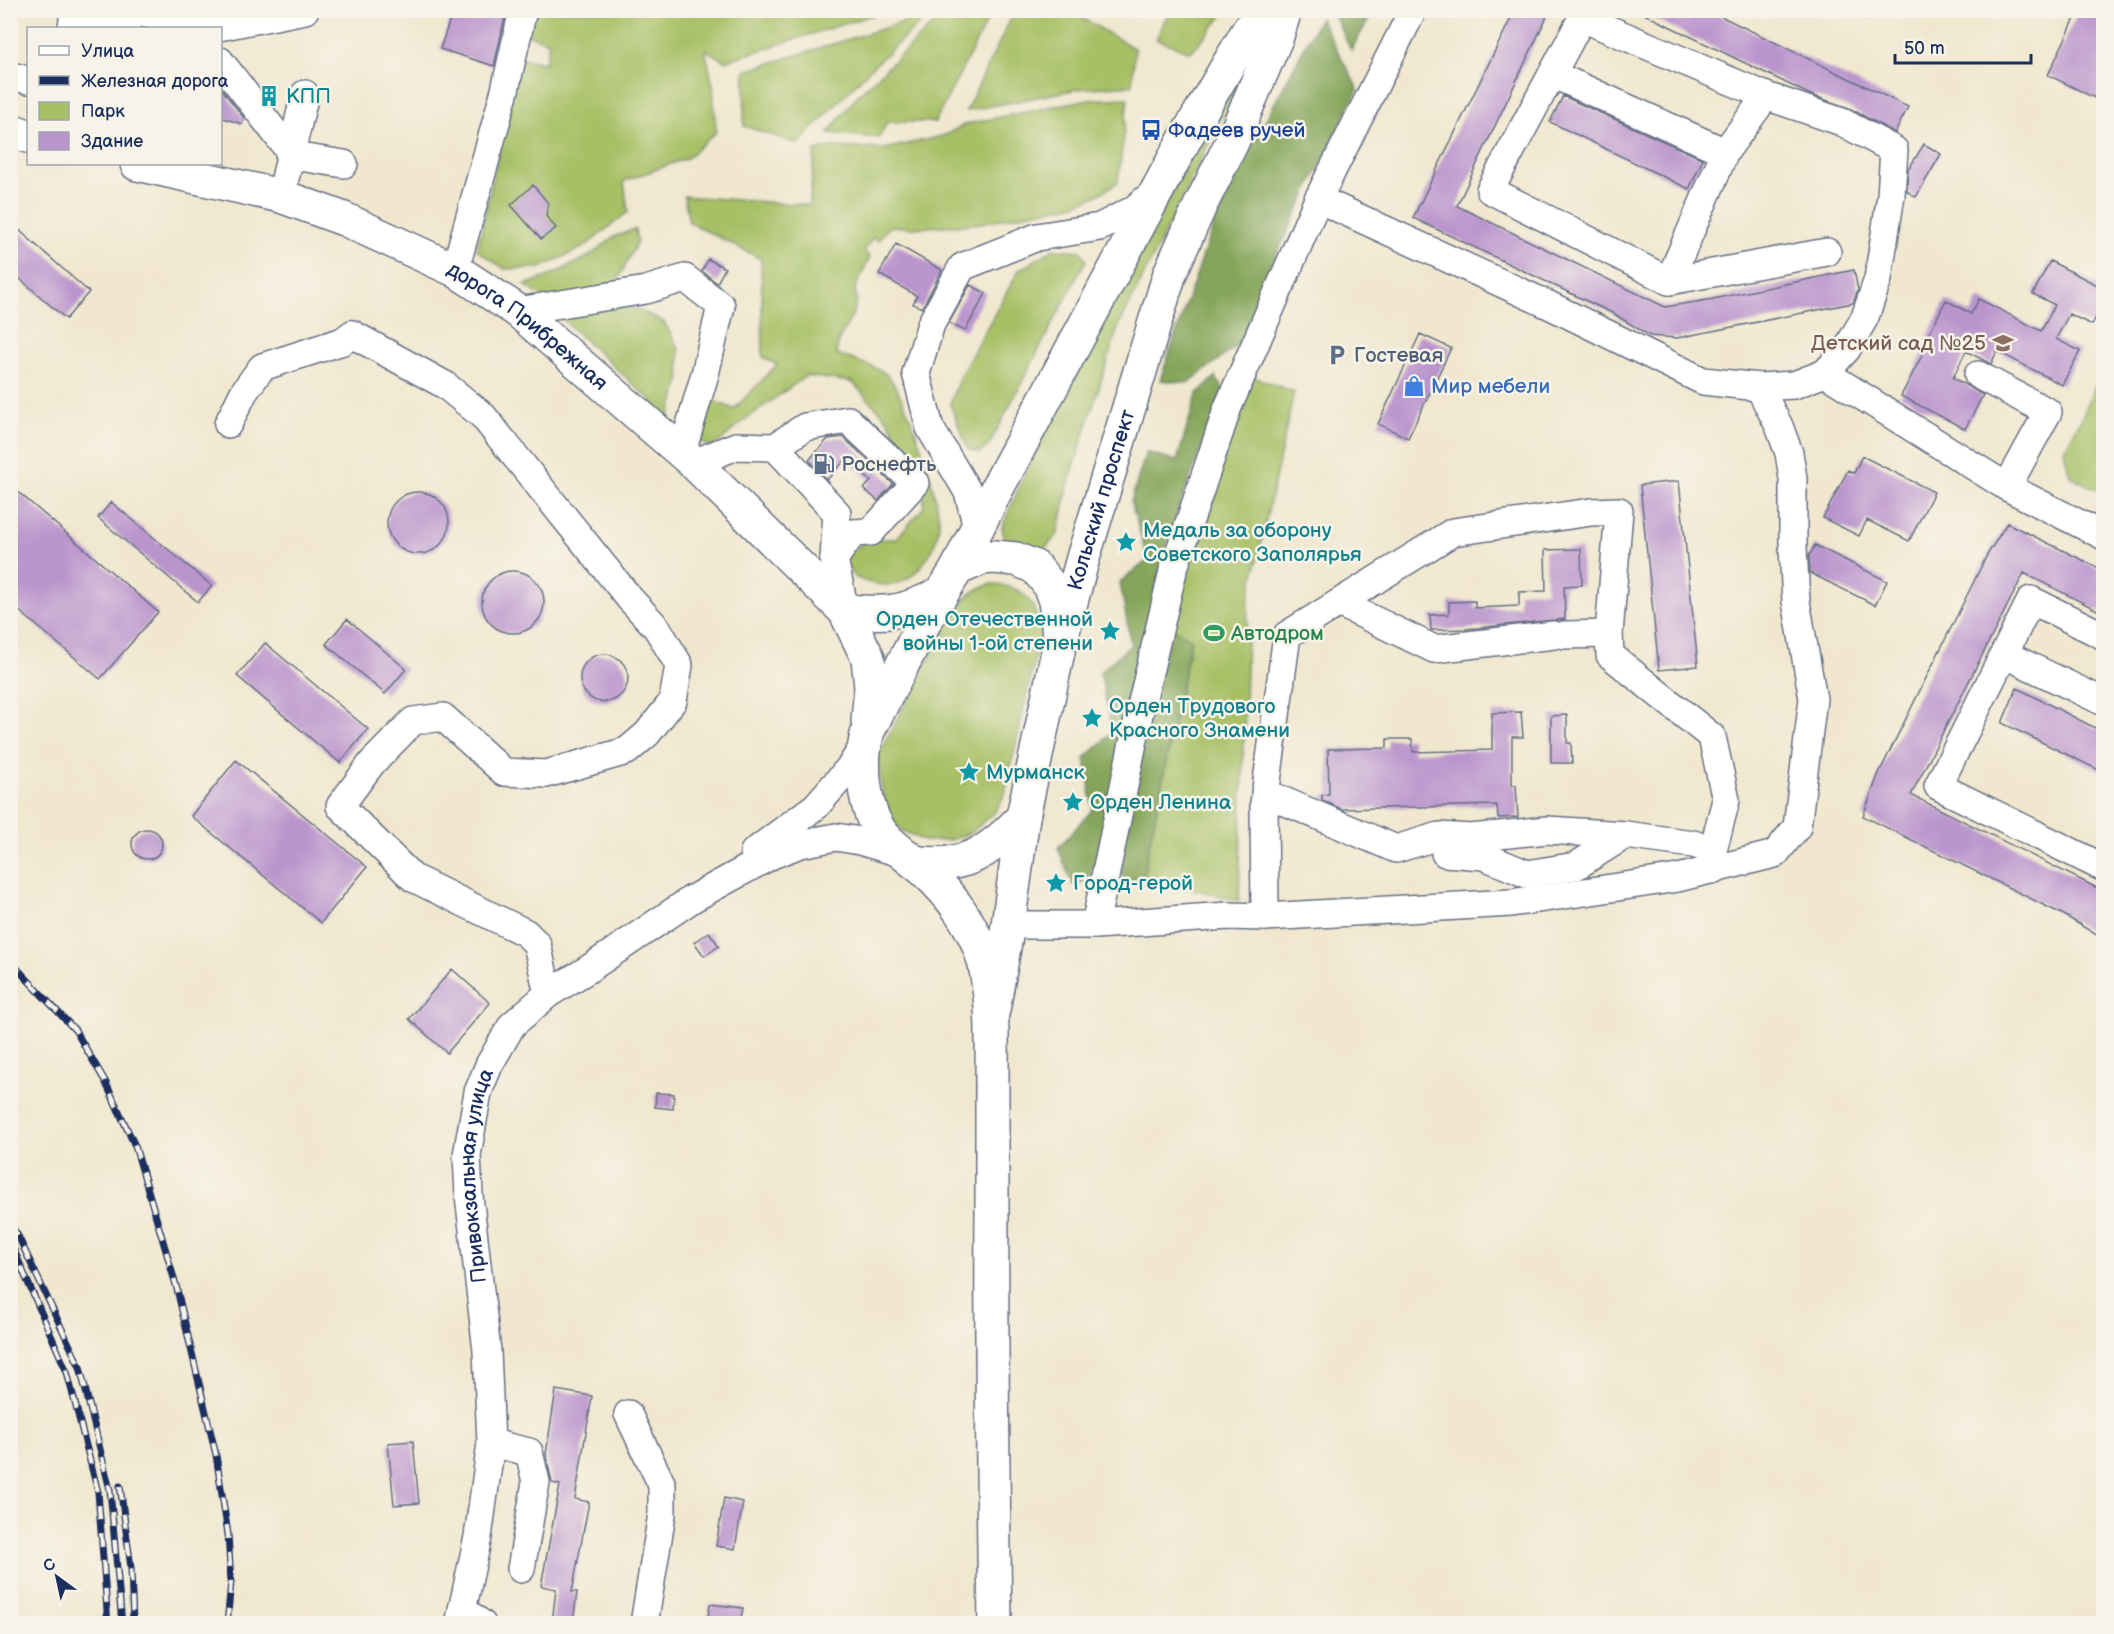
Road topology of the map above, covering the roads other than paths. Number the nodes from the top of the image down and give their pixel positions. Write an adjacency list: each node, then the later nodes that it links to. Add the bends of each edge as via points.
1 (305, 10): 6 (street)
2 (1264, 10): 20 (main road)
3 (1285, 10): 42 (main road, Кольский проспект, via 1232,142 1170,273)
4 (1413, 10): 22 (street)
5 (522, 11): 24 (street, via 505,90)
6 (206, 21): 7 (street, via 134,11)
7 (126, 27)
8 (222, 64): 17 (street)
9 (1552, 74): 13 (street, via 1582,18); 16 (street); 25 (street, via 1490,190)
10 (10, 76): 11 (street)
11 (27, 80)
12 (305, 94): 17 (street)
13 (1766, 96): 16 (street); 27 (street, via 1842,122 1894,150 1878,279 1865,317 1847,349)
14 (10, 130): 15 (main road)
15 (27, 136)
16 (1725, 152): 25 (street)
17 (291, 153): 18 (street); 21 (street)
18 (344, 164)
19 (142, 165): 21 (main road, дорога Прибрежная)
20 (1156, 190): 34 (main road); 34 (street, via 1133,210 1100,227 1037,237 962,267 931,324 916,373 930,428 968,492)
21 (281, 196): 24 (main road, дорога Прибрежная, via 344,219)
22 (1318, 199): 29 (street, via 1703,381); 56 (street, via 1228,406 1173,571)
23 (1827, 252): 25 (street)
24 (455, 270): 26 (main road, дорога Прибрежная)
25 (1669, 281)
26 (518, 311): 32 (main road, дорога Прибрежная); 32 (street, via 646,290 685,278 721,306)
27 (1825, 373): 29 (street, via 1794,385); 33 (street)
28 (1978, 375): 33 (street, via 2048,412)
29 (1759, 387): 51 (street, via 1789,453 1796,601 1813,699 1797,826 1775,854)
30 (228, 424): 57 (street, via 262,367 343,341 352,334 445,385 483,416 657,628 679,665 673,701 647,734 627,751 546,774 504,772 443,717 413,721 372,763 340,806 413,878 526,933 537,944)
31 (775, 447): 32 (street, via 736,446); 36 (street, via 837,513); 36 (street, via 805,427 848,420 915,483 871,532 853,533)
32 (688, 458): 39 (main road, дорога Прибрежная)
33 (2007, 487): 35 (street)
34 (977, 527): 37 (main road)
35 (2103, 536)
36 (834, 559): 39 (street)
37 (948, 582): 39 (main road, via 911,609 883,614); 42 (main road, via 982,558 1016,559 1035,567 1055,600); 45 (main road)
38 (1339, 603): 40 (street, via 1434,649 1560,635); 40 (street, via 1452,532 1619,511); 46 (street, via 1287,635)
39 (845, 610): 45 (main road, via 868,658 871,687)
40 (1609, 634): 51 (street, via 1610,655 1712,737 1726,800)
41 (2103, 636): 43 (street, via 2031,600)
42 (1060, 642): 47 (main road, Кольский проспект)
43 (2004, 654): 44 (street); 52 (street, via 1938,786)
44 (2103, 702)
45 (866, 738): 50 (main road, via 862,767 870,808 881,833); 53 (street, via 851,766 816,806)
46 (1265, 793): 49 (street); 54 (street)
47 (1023, 817): 50 (main road, via 1002,840 981,854 933,865); 55 (main road, Кольский проспект)
48 (1626, 835): 49 (street, via 1547,830 1471,838 1439,836); 49 (street, via 1576,866 1527,874 1484,856); 51 (street, via 1693,844)
49 (1396, 849)
50 (907, 858): 53 (street, via 836,837 772,855); 58 (main road, via 939,886 970,927 980,946)
51 (1714, 860): 54 (street, via 1678,878 1511,903)
52 (2103, 868)
53 (695, 897): 57 (street, Привокзальная улица)
54 (1265, 917): 56 (street)
55 (1008, 925): 56 (street); 58 (main road, Кольский проспект)
56 (1095, 925)
57 (549, 994): 60 (street, Привокзальная улица, via 512,1025 489,1065 478,1092 467,1155 487,1351)
58 (993, 1010): 64 (main road)
59 (628, 1414): 63 (street, via 662,1485 662,1514)
60 (491, 1443): 61 (street, via 529,1452 536,1482); 62 (street, Привокзальная улица)
61 (521, 1569)
62 (468, 1619)
63 (644, 1623)
64 (995, 1623)

